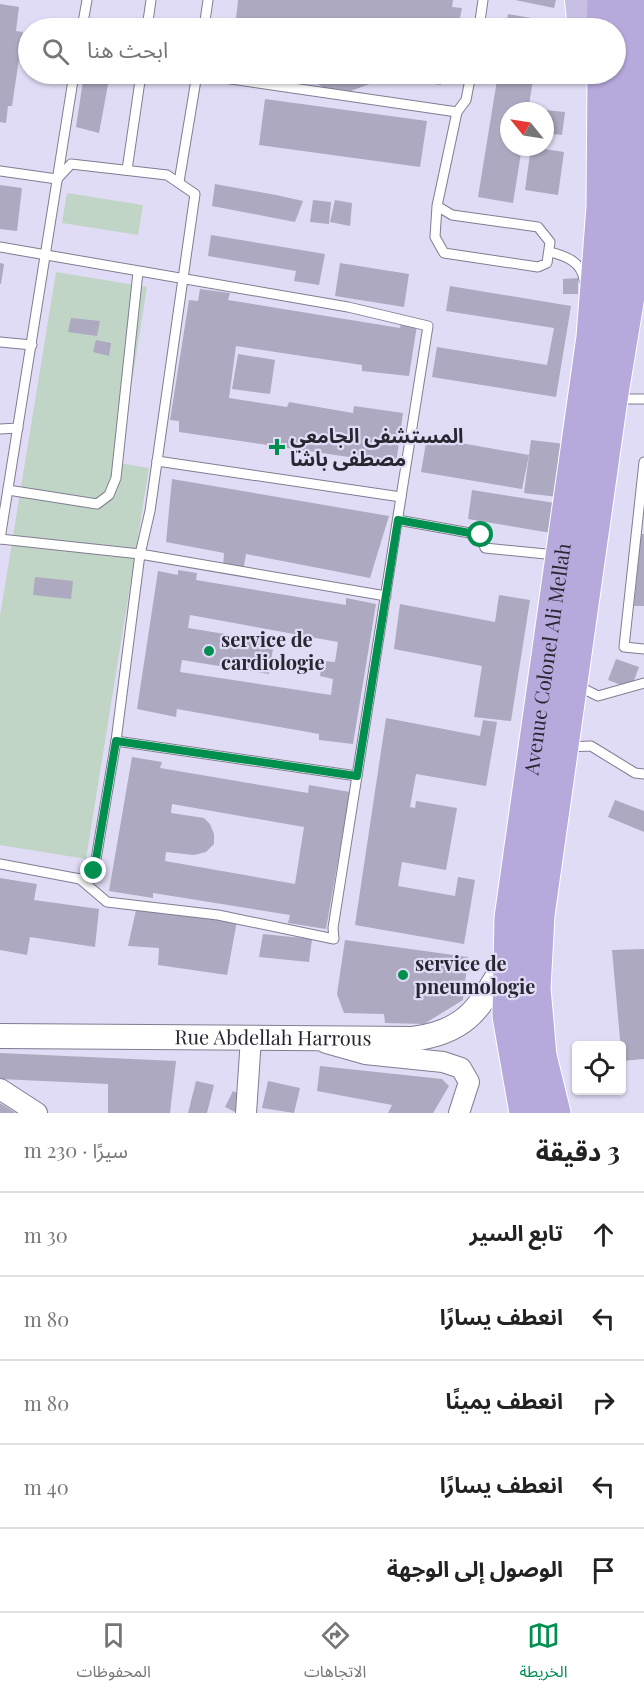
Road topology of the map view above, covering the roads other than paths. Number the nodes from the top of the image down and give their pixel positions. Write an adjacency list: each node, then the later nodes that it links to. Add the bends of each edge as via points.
1 (87, 0): 8 (lane)
2 (151, 0): 9 (lane)
3 (208, 0): 10 (lane)
4 (483, 0): 11 (lane)
5 (581, 0): 12 (main road)
6 (604, 0): 13 (highway)
7 (632, 0): 34 (highway, Avenue Colonel Ali Mellah)
8 (84, 18)
9 (148, 18)
10 (205, 18)
11 (480, 18)
12 (583, 18)
13 (603, 18)
14 (72, 84): 25 (lane)
15 (140, 84): 23 (lane)
16 (195, 84): 26 (lane)
17 (265, 84): 22 (lane)
18 (469, 84): 22 (lane, via 466,100)
19 (588, 84): 28 (main road)
20 (604, 84): 28 (highway, Avenue Colonel Ali Mellah)
21 (644, 92): 34 (main road)
22 (457, 112): 27 (lane)
23 (127, 170): 25 (lane, via 71,164); 26 (lane, via 167,175)
24 (0, 171): 25 (lane)
25 (57, 179): 31 (lane)
26 (179, 182): 33 (lane, via 195,194)
27 (437, 206): 30 (lane, via 452,215 538,227 550,242); 30 (lane, via 435,237 444,253 538,267 547,263)
28 (603, 207): 35 (highway, Avenue Colonel Ali Mellah)
29 (0, 248): 31 (lane)
30 (550, 252): 35 (lane, via 568,257 583,271)
31 (46, 255): 32 (lane); 37 (lane)
32 (138, 272): 33 (lane); 44 (lane, via 116,478 109,495 97,504)
33 (182, 281): 42 (lane); 45 (lane, via 348,307 428,326)
34 (628, 296): 38 (highway, Avenue Colonel Ali Mellah)
35 (593, 337): 50 (highway, Avenue Colonel Ali Mellah)
36 (0, 342): 37 (lane)
37 (32, 345): 41 (lane)
38 (611, 399): 39 (lane); 54 (highway, Avenue Colonel Ali Mellah)
39 (644, 399)
40 (0, 429): 41 (lane)
41 (18, 429): 44 (lane)
42 (157, 461): 45 (lane); 49 (lane)
43 (644, 462): 52 (lane, via 624,647)
44 (8, 490): 47 (lane)
45 (401, 497): 46 (lane)
46 (398, 520): 50 (lane, via 481,535 485,548); 51 (lane)
47 (1, 524): 48 (lane)
48 (0, 539): 49 (lane)
49 (140, 554): 51 (lane); 55 (lane)
50 (562, 555): 61 (highway, Avenue Colonel Ali Mellah)
51 (386, 596): 58 (lane)
52 (644, 650)
53 (644, 683): 54 (lane)
54 (585, 689): 56 (highway, Avenue Colonel Ali Mellah)
55 (116, 741): 58 (lane); 60 (lane, via 99,854 94,871)
56 (576, 747): 57 (lane); 70 (highway, Avenue Colonel Ali Mellah, via 538,915 534,988 540,1056)
57 (639, 773)
58 (357, 776): 60 (lane, via 334,939 218,915 107,902)
59 (0, 864): 60 (lane)
60 (80, 879)
61 (508, 959): 64 (street, Rue Abdellah Harrous, via 473,1013 457,1027 413,1039); 69 (highway, Avenue Colonel Ali Mellah, via 509,1016)
62 (0, 1036): 63 (street, Rue Abdellah Harrous)
63 (251, 1038): 64 (street, Rue Abdellah Harrous); 67 (street)
64 (313, 1039): 68 (street, via 365,1054 442,1062 461,1068 469,1082)
65 (0, 1089): 66 (street)
66 (38, 1113)
67 (246, 1113)
68 (459, 1113)
69 (526, 1113)
70 (554, 1113)

